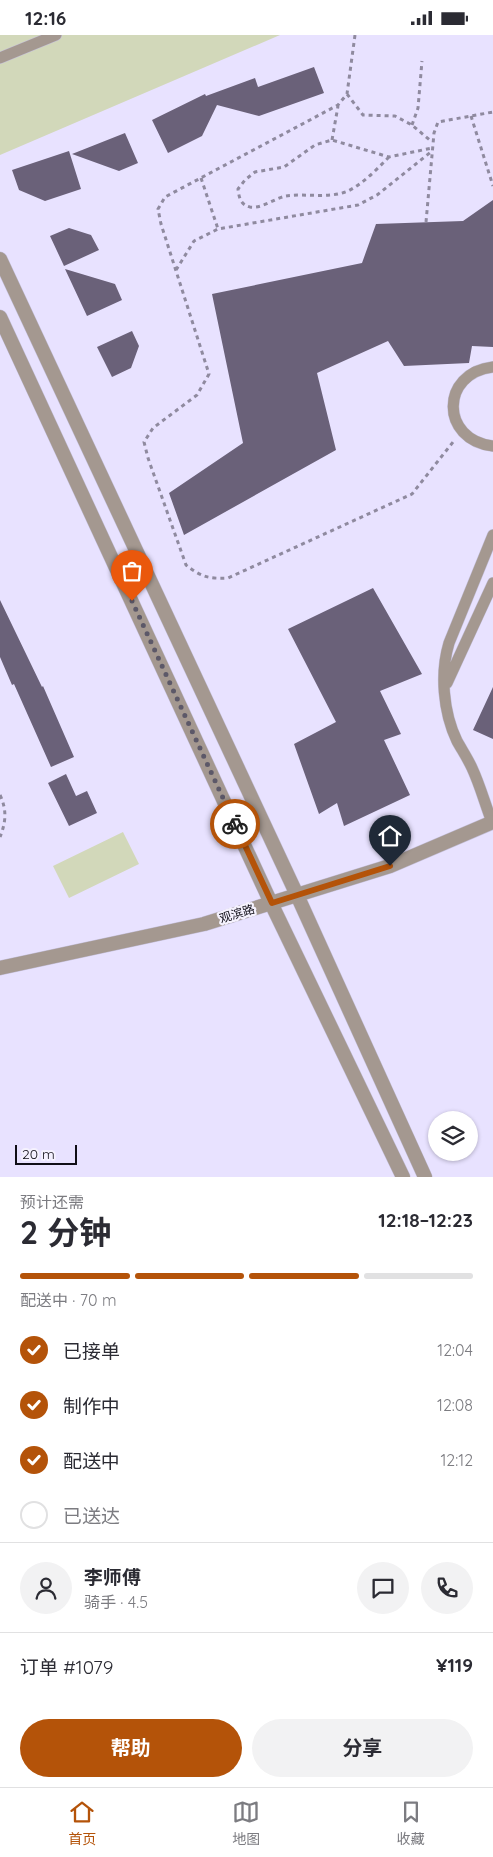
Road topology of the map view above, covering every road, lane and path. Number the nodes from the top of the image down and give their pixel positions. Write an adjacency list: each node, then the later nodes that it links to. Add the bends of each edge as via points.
1 (56, 35): 3 (lane)
2 (355, 35): 5 (path)
3 (0, 58)
4 (422, 61): 9 (path, via 418,107)
5 (347, 94): 6 (path); 9 (path, via 363,115 395,116)
6 (338, 105): 10 (path); 14 (path)
7 (493, 112): 8 (path)
8 (471, 116): 11 (path, via 438,122); 15 (path)
9 (412, 125): 11 (path)
10 (332, 139): 13 (path); 13 (path, via 316,145 284,167 255,172 238,189 243,204 251,207 278,197 346,191 368,177)
11 (433, 143): 12 (path)
12 (432, 149): 13 (path); 16 (path); 17 (path, via 378,195 358,205)
13 (389, 157)
14 (201, 178): 17 (path); 19 (path, via 165,197 158,209)
15 (493, 186)
16 (426, 222)
17 (218, 229): 19 (path, via 194,241)
18 (0, 259): 30 (street)
19 (176, 270): 22 (path, via 209,374 197,395 153,428 144,442 186,565 196,573 211,579 228,578 412,494)
20 (0, 317): 31 (street)
21 (493, 367): 22 (lane, via 481,368 459,384 452,408)
22 (461, 431): 23 (lane, via 471,440)
23 (493, 446)
24 (493, 535): 26 (lane, via 445,655)
25 (493, 583): 26 (lane)
26 (445, 689): 28 (lane, via 446,709 456,739 472,768)
27 (0, 795): 29 (path, via 6,824)
28 (493, 822): 30 (street, 观滨路, via 390,866)
29 (0, 837)
30 (297, 895): 31 (street, 观滨路); 34 (street)
31 (272, 903): 32 (street, 观滨路, via 204,924); 33 (street)
32 (0, 968)
33 (403, 1177)
34 (425, 1177)

